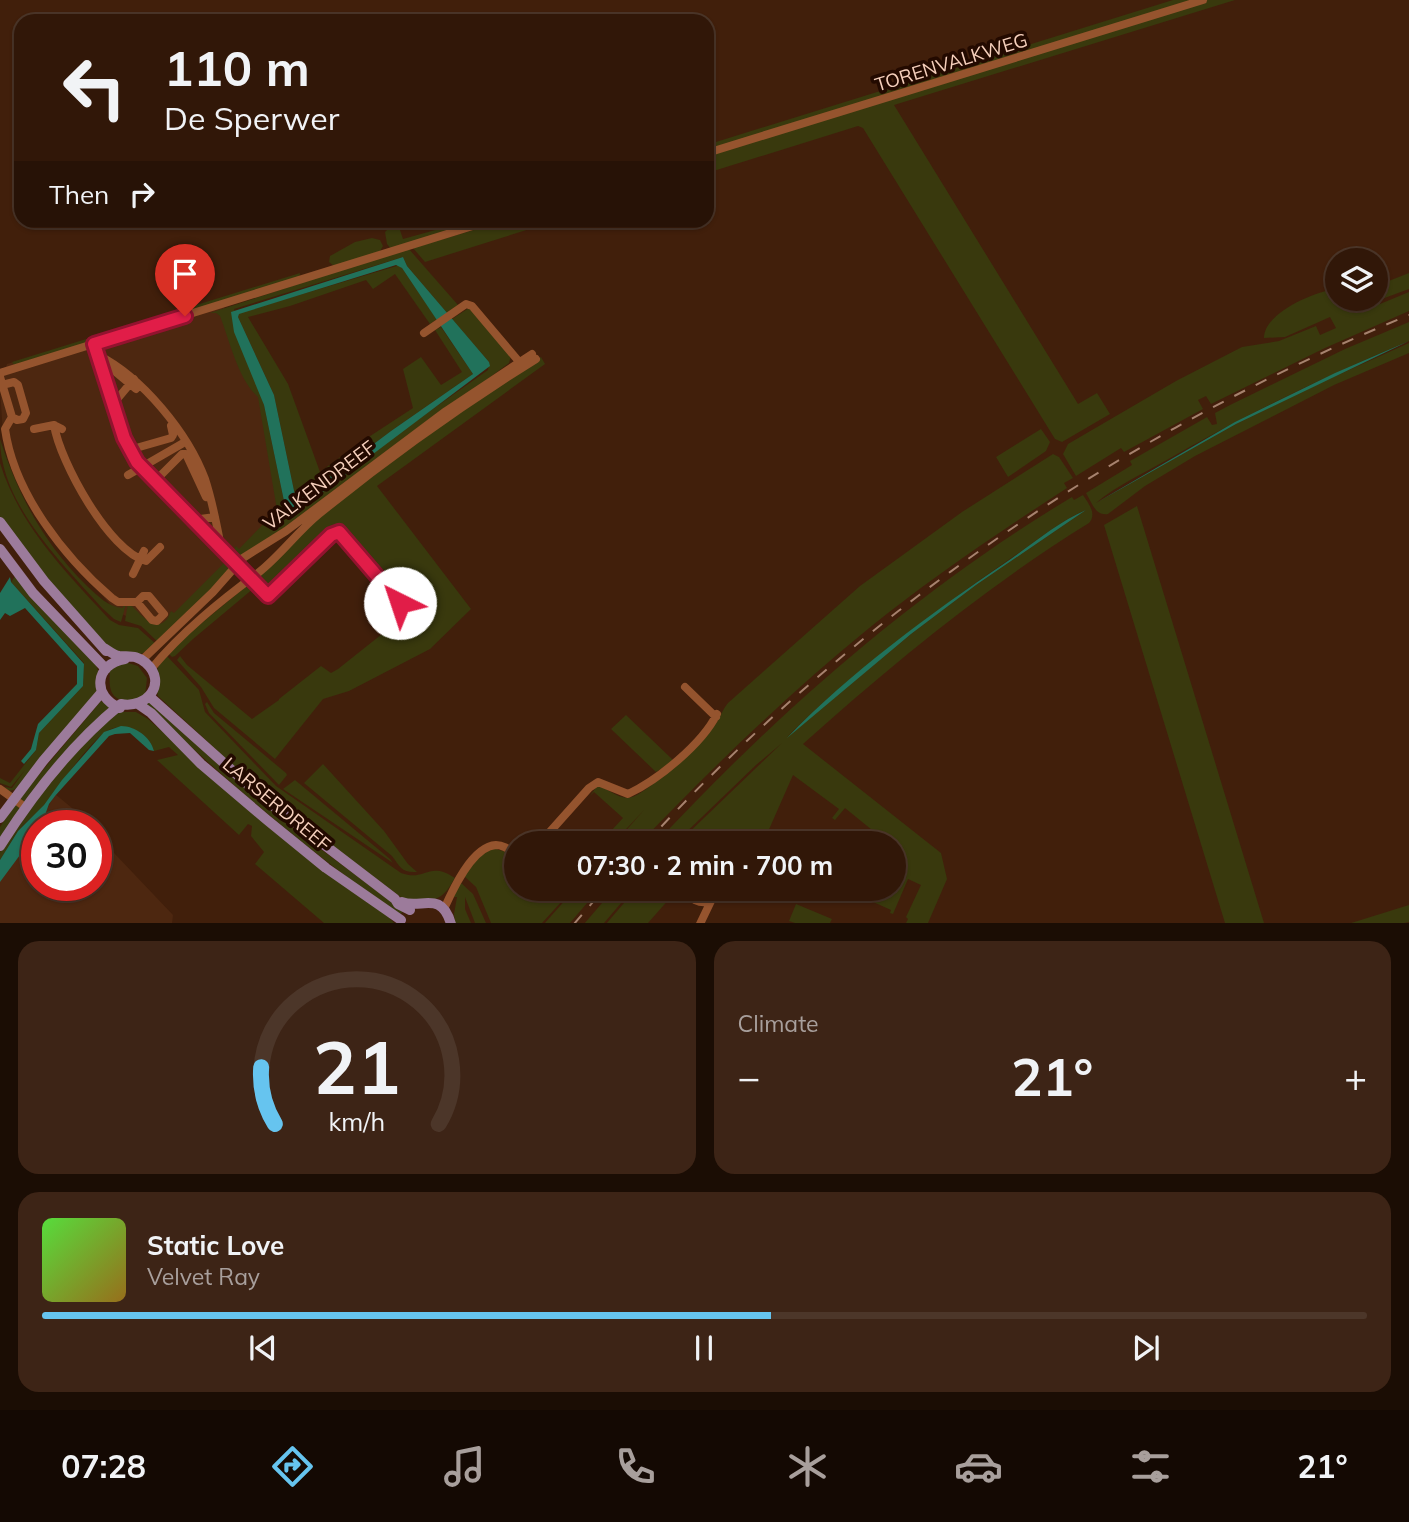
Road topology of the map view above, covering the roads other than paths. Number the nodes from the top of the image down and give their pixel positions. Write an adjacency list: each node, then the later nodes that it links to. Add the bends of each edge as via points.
1 (1203, 0): 2 (street, TORENVALKWEG)
2 (714, 151)
3 (466, 228): 5 (street)
4 (424, 332): 8 (street, via 466,304)
5 (94, 344): 7 (street); 9 (street)
6 (534, 356): 8 (street, VALKENDREEF)
7 (99, 360): 10 (street, via 117,364); 11 (street)
8 (522, 364): 28 (street, VALKENDREEF, via 426,425); 30 (street, VALKENDREEF, via 342,495)
9 (1, 378): 12 (street); 12 (street, via 18,385 26,413 23,419)
10 (132, 381): 11 (street); 14 (street, via 156,402); 15 (street, via 173,435)
11 (113, 404): 15 (street)
12 (12, 417): 31 (street, via 5,429 12,456 45,524 71,558 111,597 118,602)
13 (34, 429): 27 (street, via 58,427 67,465 81,492 111,533)
14 (185, 442): 16 (street); 19 (street, via 198,461)
15 (129, 450): 16 (street)
16 (142, 467): 17 (street); 18 (street)
17 (128, 475)
18 (155, 481): 19 (street, via 187,454); 20 (street)
19 (213, 518): 20 (street); 22 (street); 23 (street)
20 (193, 520): 22 (street)
21 (0, 522): 33 (main road, via 44,581)
22 (210, 536): 23 (street)
23 (218, 545): 28 (street)
24 (160, 547): 27 (street, via 146,561)
25 (0, 549): 36 (main road)
26 (144, 551): 27 (street)
27 (139, 559): 29 (street)
28 (237, 564): 30 (street); 34 (street, VALKENDREEF)
29 (133, 574)
30 (250, 578): 32 (street, via 268,596 339,532); 35 (street, VALKENDREEF, via 199,619)
31 (137, 602)
32 (400, 603)
33 (117, 658): 34 (main road); 36 (main road)
34 (140, 661): 35 (main road); 39 (main road, via 151,678)
35 (151, 669): 39 (main road, via 155,680)
36 (104, 671): 38 (main road); 40 (main road, via 106,690)
37 (685, 687): 46 (street, via 716,716 709,728 673,764 635,791 628,794 598,782)
38 (103, 692): 40 (main road); 43 (main road)
39 (151, 694): 41 (main road); 51 (main road, LARSERDREEF, via 272,805)
40 (119, 706): 41 (main road); 44 (main road)
41 (138, 707): 53 (main road, LARSERDREEF, via 326,868)
42 (0, 789): 43 (street)
43 (14, 799): 44 (street); 45 (main road)
44 (25, 807): 47 (main road)
45 (0, 818)
46 (551, 831)
47 (0, 846)
48 (504, 846): 52 (street, via 479,852)
49 (700, 901): 50 (street)
50 (711, 901): 55 (street)
51 (410, 907): 52 (main road, LARSERDREEF, via 424,901); 53 (main road)
52 (438, 907): 54 (main road)
53 (400, 923)
54 (449, 923)
55 (700, 923)

